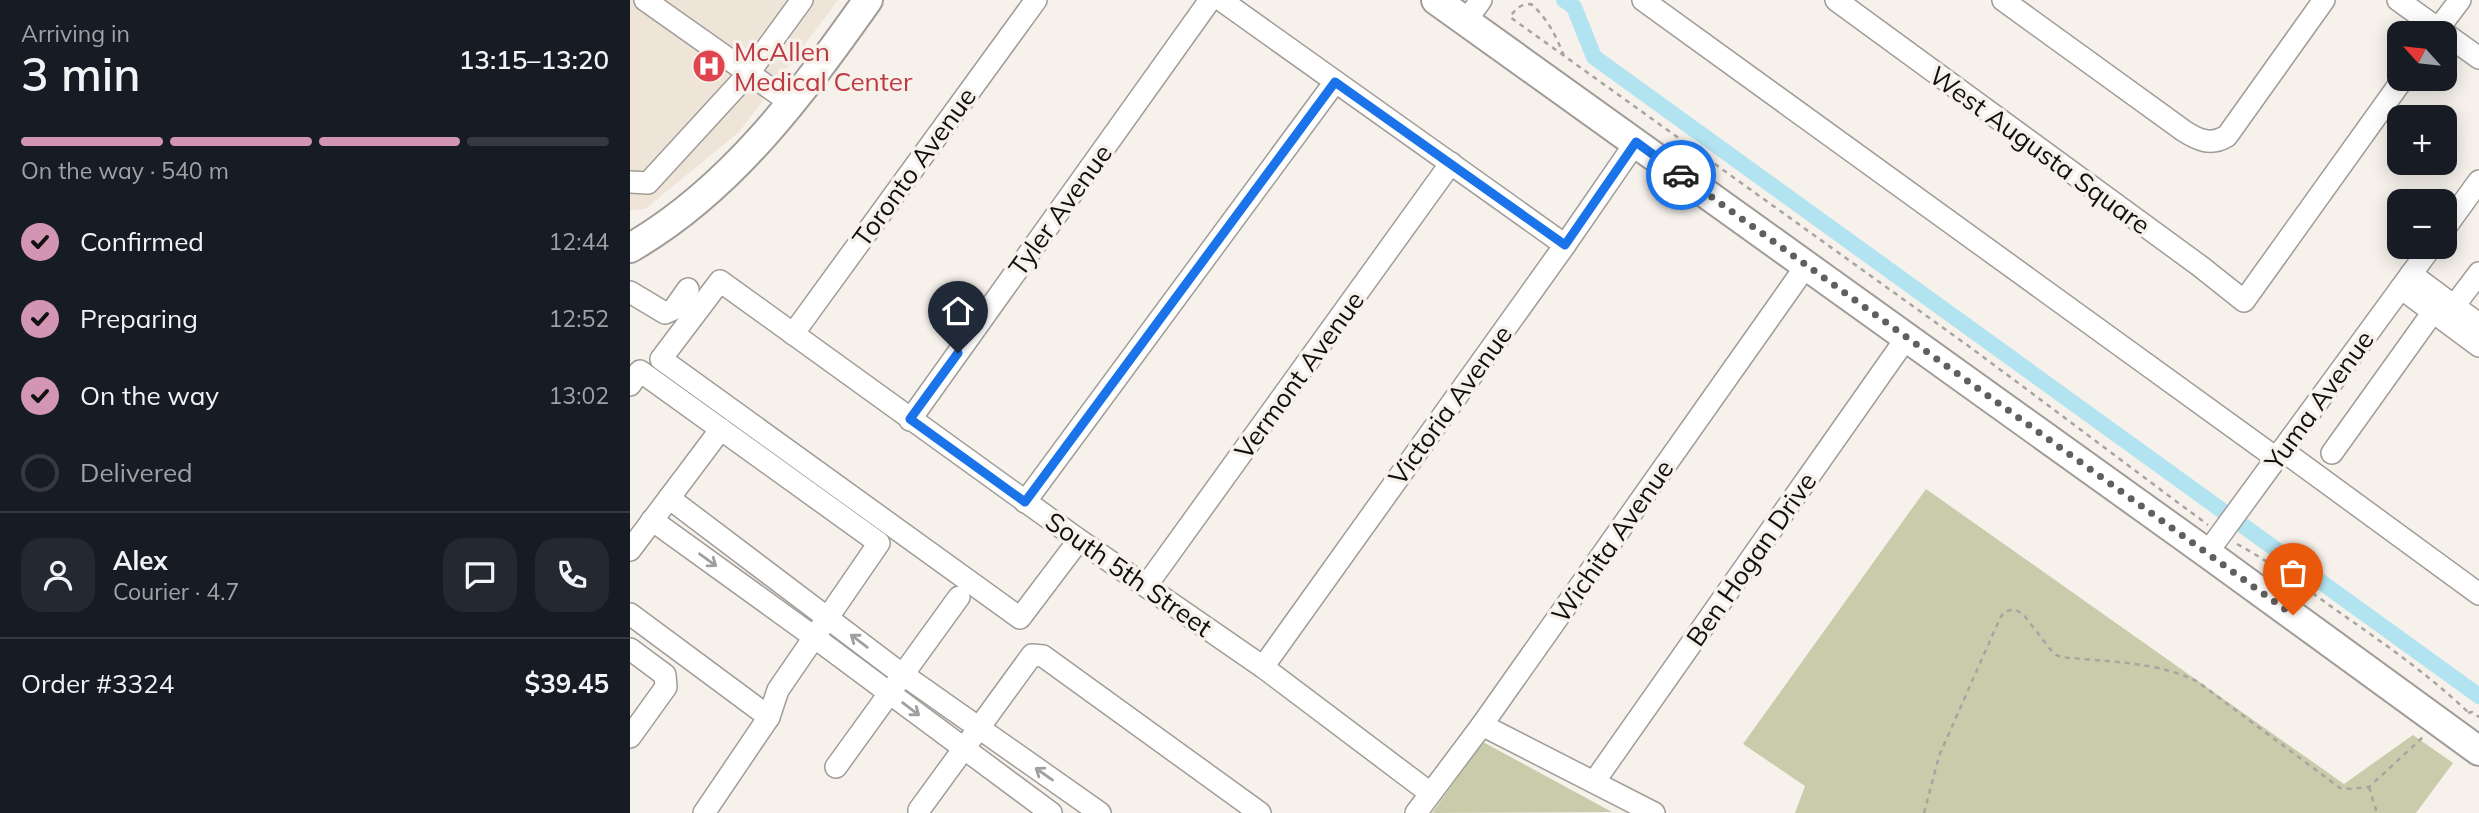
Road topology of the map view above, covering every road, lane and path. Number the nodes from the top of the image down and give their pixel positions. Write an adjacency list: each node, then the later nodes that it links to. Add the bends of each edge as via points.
1 (645, 0): 20 (street)
2 (802, 0): 20 (street)
3 (868, 0): 23 (main road)
4 (1036, 0): 40 (street, Toronto Avenue)
5 (1210, 0): 44 (street, Tyler Avenue)
6 (1221, 0): 21 (street)
7 (1437, 0): 14 (main road)
8 (1643, 0): 47 (street)
9 (1836, 0): 22 (street, West Augusta Square, via 2244,301)
10 (2003, 0): 11 (street, via 2184,131 2214,142 2227,136)
11 (2324, 0)
12 (2398, 0): 15 (street)
13 (2460, 0): 16 (street)
14 (1474, 11): 24 (main road)
15 (2424, 21)
16 (2444, 21)
17 (2457, 44): 19 (street)
18 (1564, 56): 18 (path, via 1510,17 1516,9 1531,4 1546,19); 51 (path, via 1963,342)
19 (2479, 58)
20 (748, 74): 23 (street); 27 (street, via 648,183)
21 (1335, 82): 25 (street); 49 (street)
22 (2394, 91)
23 (791, 103): 30 (main road, via 734,168 686,209)
24 (1636, 142): 29 (street, Victoria Avenue); 32 (main road)
25 (1451, 163): 29 (street); 54 (street, Vermont Avenue)
26 (2479, 181): 28 (street)
27 (630, 182)
28 (2457, 211)
29 (1565, 245): 61 (street, Victoria Avenue)
30 (631, 246)
31 (2422, 259): 34 (street, Yuma Avenue)
32 (1806, 266): 41 (main road); 68 (street, Wichita Avenue)
33 (2479, 273): 37 (street)
34 (2406, 281): 37 (street); 38 (street); 47 (street, Yuma Avenue)
35 (688, 289): 36 (street, via 674,309 665,313)
36 (630, 292)
37 (2455, 306): 39 (street)
38 (2433, 312): 42 (street); 46 (street)
39 (2479, 324)
40 (793, 334): 44 (street, South 5th Street); 52 (street, South 5th Street, via 720,281 661,359 1020,618)
41 (1907, 337): 51 (main road); 75 (street, Ben Hogan Drive)
42 (2479, 346)
43 (630, 385): 45 (street, via 640,371)
44 (910, 419): 49 (street, South 5th Street)
45 (721, 429): 48 (street); 58 (street, via 879,543)
46 (2332, 453)
47 (2279, 454): 51 (street, Yuma Avenue); 55 (street)
48 (668, 498): 50 (street); 58 (street)
49 (1025, 502): 52 (street, South 5th Street)
50 (652, 520): 53 (street); 59 (street, one-way to 59)
51 (2220, 538): 64 (path, via 2261,557 2368,632 2441,686); 73 (main road)
52 (1079, 540): 54 (street, South 5th Street)
53 (630, 550)
54 (1146, 586): 61 (street, South 5th Street)
55 (2479, 594)
56 (959, 597): 62 (street)
57 (630, 614): 66 (street)
58 (828, 617): 59 (street); 62 (street, one-way to 58)
59 (814, 636): 63 (street); 66 (street, via 778,690)
60 (630, 649): 70 (street, via 664,675 666,687)
61 (1263, 667): 77 (street, South 5th Street)
62 (902, 673): 63 (street); 69 (street)
63 (888, 692): 72 (street, one-way to 72); 74 (street)
64 (2469, 713): 65 (path); 67 (path)
65 (2462, 714)
66 (769, 717): 78 (street)
67 (2479, 717)
68 (1482, 725): 75 (street); 77 (street, Wichita Avenue)
69 (978, 727): 72 (street); 81 (street, one-way to 69); 82 (street, via 1032,655 1043,656)
70 (630, 737)
71 (2423, 737): 76 (path)
72 (962, 748): 79 (street); 80 (street)
73 (2479, 751)
74 (836, 767)
75 (1594, 782): 84 (street)
76 (2369, 787): 85 (path, via 2340,788 2184,675 2054,654 2014,609 2000,618 1939,756); 86 (path)
77 (1430, 793): 83 (street, Wichita Avenue)
78 (704, 813)
79 (919, 813)
80 (1051, 813)
81 (1100, 813)
82 (1260, 813)
83 (1416, 813)
84 (1654, 813)
85 (1924, 813)
86 (2377, 813)

